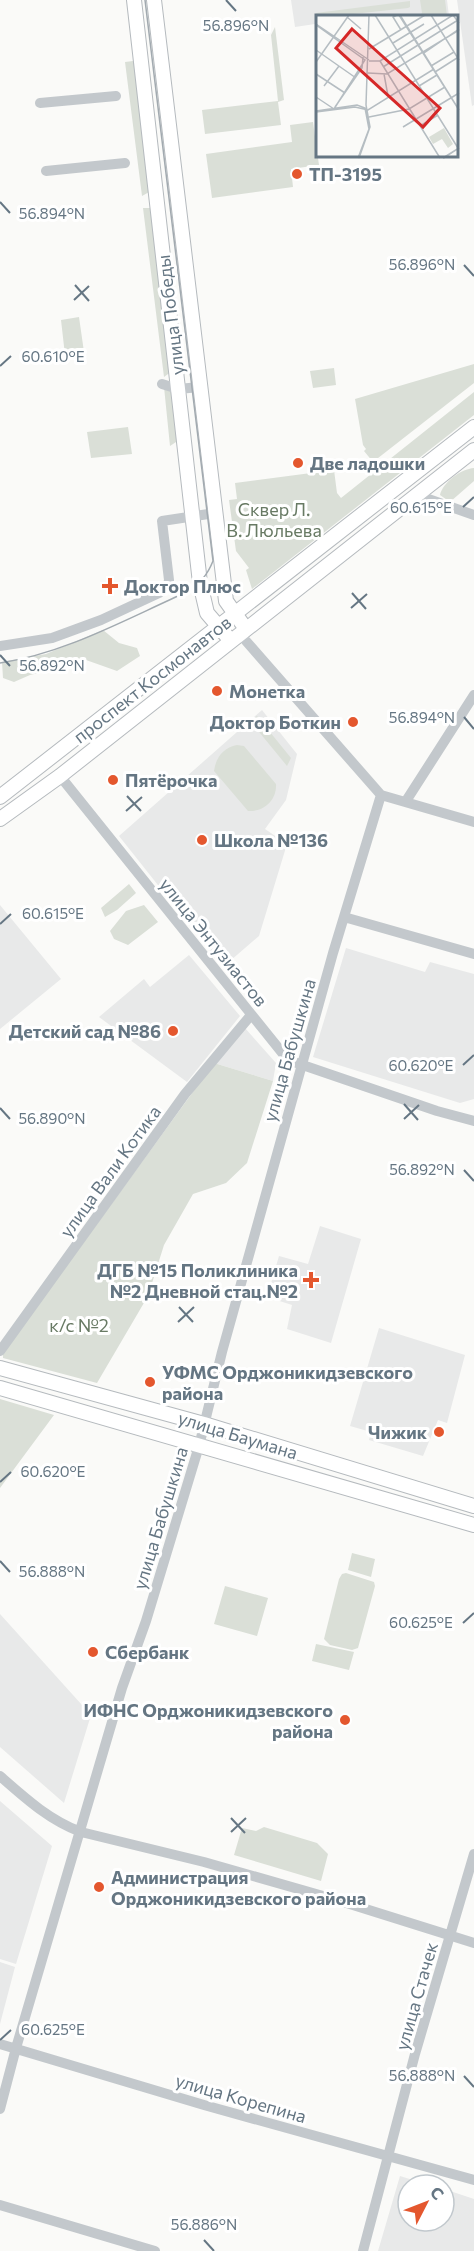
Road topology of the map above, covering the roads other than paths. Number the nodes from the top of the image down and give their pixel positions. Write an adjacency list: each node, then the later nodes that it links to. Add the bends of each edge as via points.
1 (134, 0): 9 (main road, улица Победы)
2 (154, 0): 8 (main road, улица Победы)
3 (116, 96): 4 (street)
4 (40, 103)
5 (125, 164): 6 (street)
6 (45, 171)
7 (162, 384): 9 (street)
8 (200, 387): 9 (street); 13 (main road, улица Победы)
9 (178, 389): 15 (main road, улица Победы)
10 (474, 427): 16 (main road, проспект Космонавтов)
11 (474, 450): 12 (main road, проспект Космонавтов)
12 (417, 495): 14 (street); 18 (main road, проспект Космонавтов)
13 (215, 513): 15 (street); 16 (main road, улица Победы, via 226,600)
14 (474, 515)
15 (194, 516): 17 (main road, улица Победы, via 203,595 207,613); 20 (street, via 162,521 168,585 159,593 52,638)
16 (234, 614): 17 (main road, проспект Космонавтов); 18 (main road, улица Победы)
17 (218, 626): 19 (main road, улица Победы); 24 (main road, проспект Космонавтов)
18 (246, 635): 19 (main road, проспект Космонавтов); 23 (street)
19 (231, 641): 22 (main road, проспект Космонавтов)
20 (0, 646)
21 (474, 695): 25 (street)
22 (60, 776): 26 (main road, проспект Космонавтов); 30 (street, улица Энтузиастов)
23 (381, 795): 25 (street); 28 (street, улица Бабушкина)
24 (0, 797)
25 (406, 801): 27 (street)
26 (0, 819)
27 (474, 822)
28 (344, 917): 29 (street); 31 (street, улица Бабушкина)
29 (474, 954)
30 (251, 1015): 31 (street, улица Энтузиастов, via 288,1060); 33 (street, улица Вали Котика, via 185,1094)
31 (302, 1066): 32 (street, улица Энтузиастов); 36 (street, улица Бабушкина)
32 (474, 1121)
33 (0, 1351)
34 (0, 1368): 36 (main road, улица Баумана)
35 (0, 1388): 37 (main road, улица Баумана)
36 (204, 1424): 37 (street, улица Бабушкина); 38 (main road, улица Баумана)
37 (199, 1446): 39 (main road, улица Баумана); 41 (street, улица Бабушкина)
38 (474, 1506)
39 (474, 1525)
40 (0, 1776): 41 (street, via 47,1816)
41 (81, 1832): 43 (street, via 204,1862); 46 (street, улица Бабушкина)
42 (474, 1854): 43 (street, улица Стачек)
43 (450, 1936): 44 (street); 48 (street, улица Стачек)
44 (474, 1943)
45 (0, 2044): 46 (street, улица Корепина)
46 (16, 2048): 47 (street, улица Бабушкина); 48 (street, улица Корепина)
47 (0, 2109)
48 (389, 2156): 49 (street, улица Корепина); 52 (street, улица Стачек)
49 (474, 2180)
50 (0, 2205): 51 (street)
51 (155, 2251)
52 (363, 2251)

